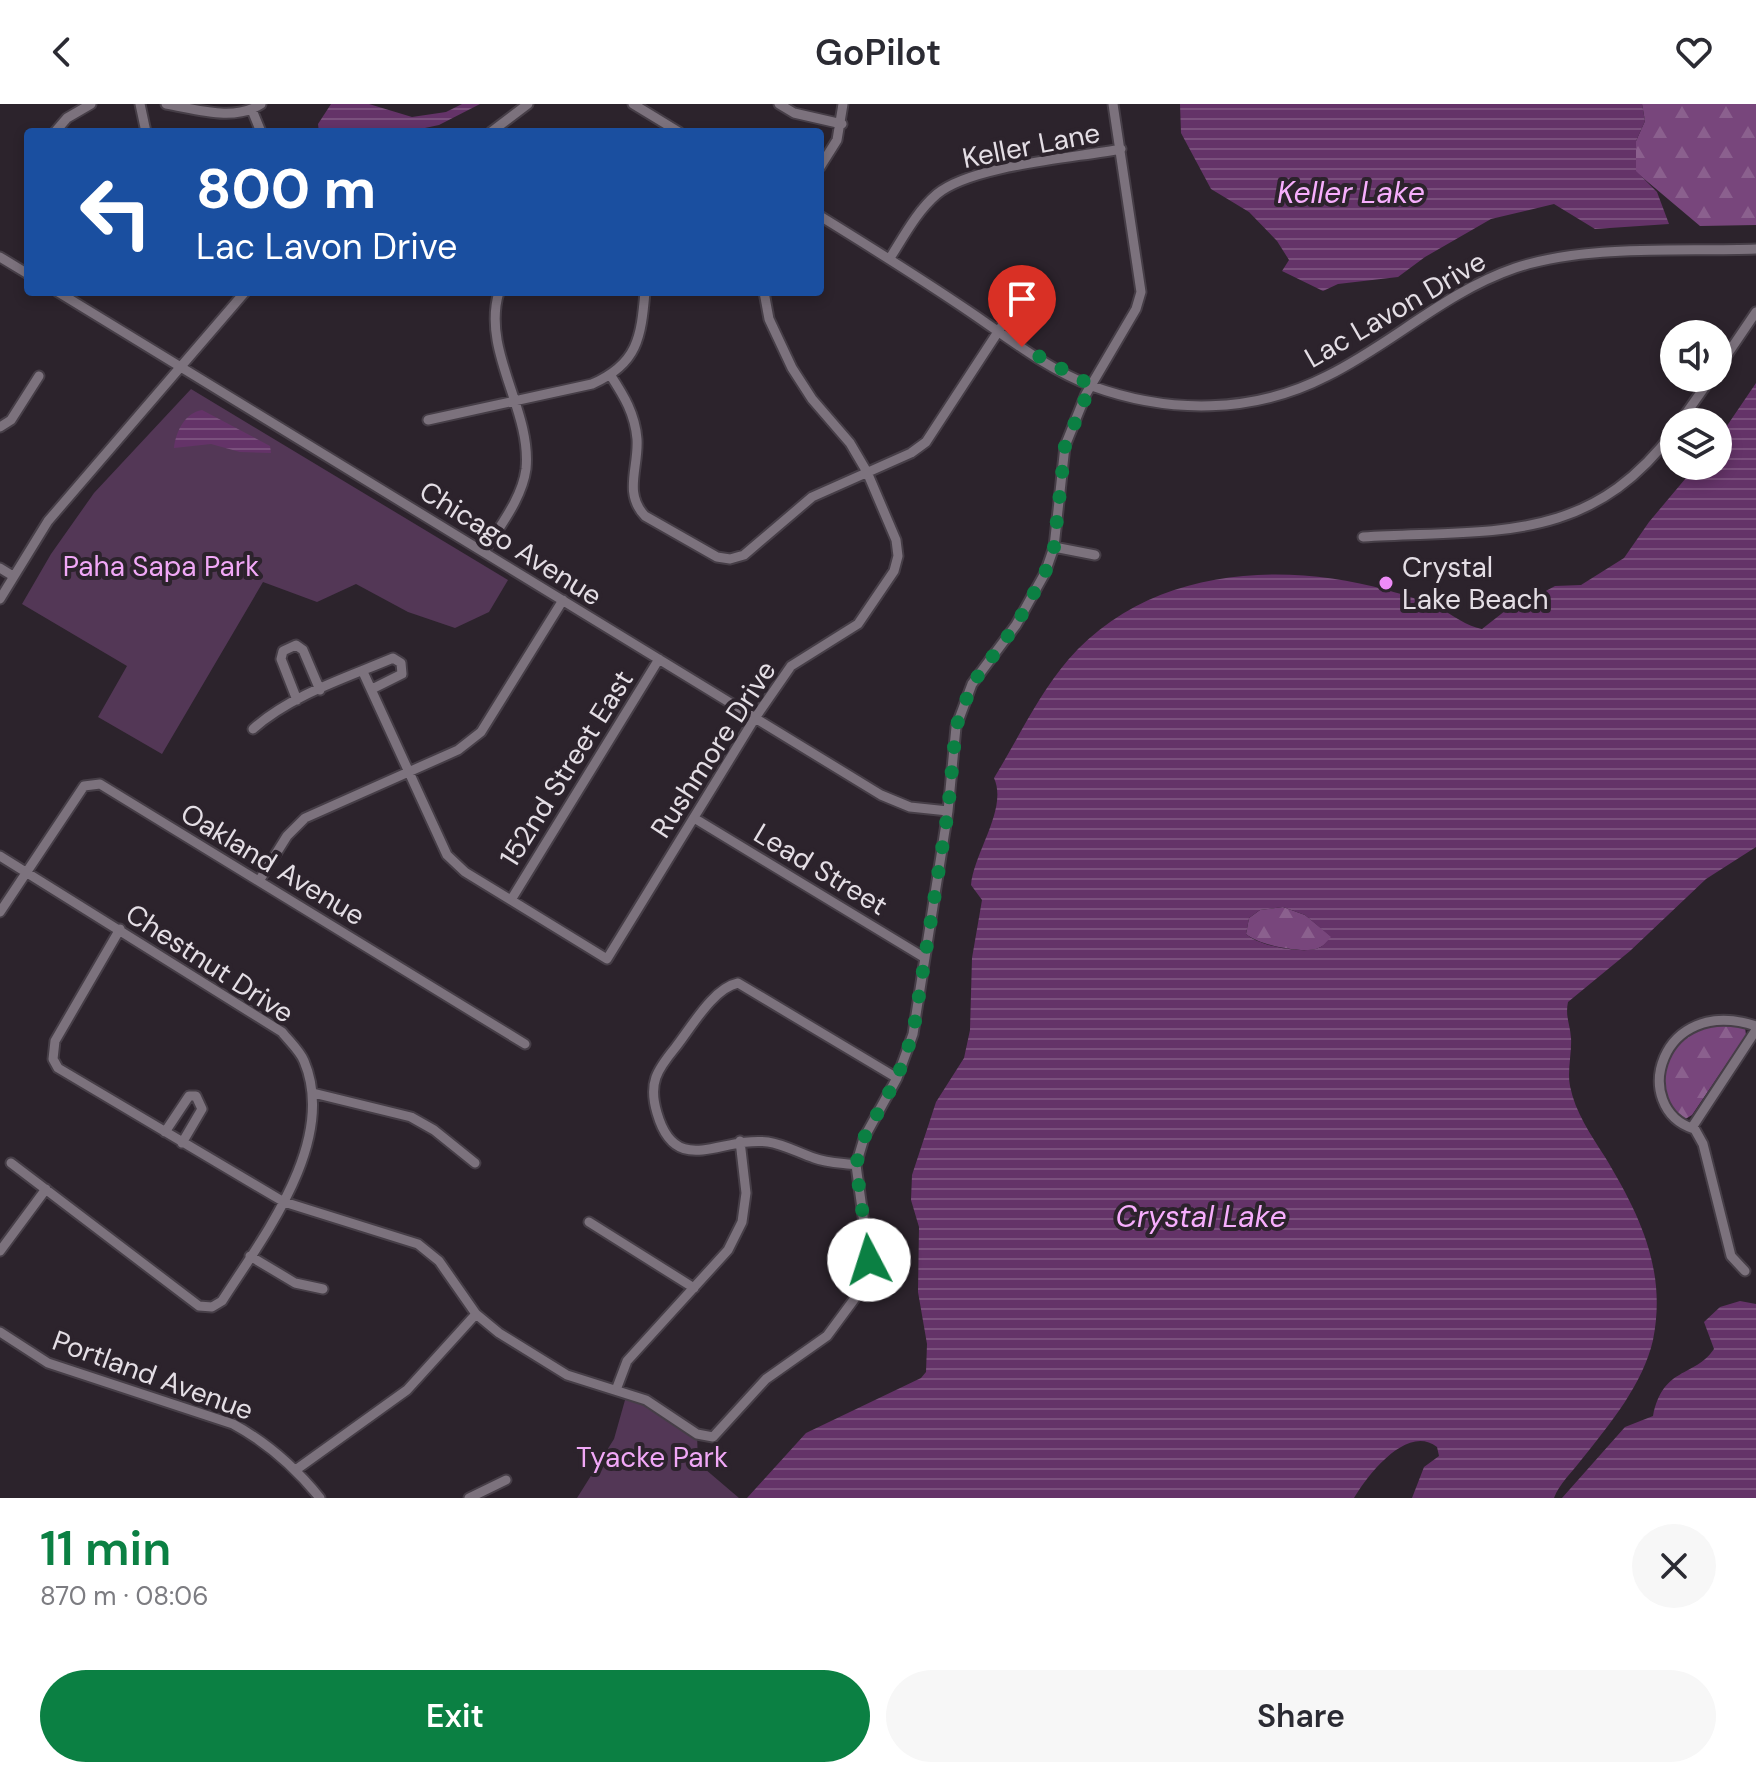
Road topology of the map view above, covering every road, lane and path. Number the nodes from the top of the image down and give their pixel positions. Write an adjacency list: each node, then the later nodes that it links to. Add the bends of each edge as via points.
1 (91, 104): 11 (street)
2 (140, 104): 12 (street)
3 (166, 104): 9 (street, via 227,113)
4 (528, 104): 14 (street)
5 (633, 104): 15 (street)
6 (779, 104): 10 (street, via 794,113)
7 (843, 104): 10 (street)
8 (1113, 104): 16 (street)
9 (257, 107): 13 (street)
10 (842, 124): 17 (street)
11 (58, 128)
12 (145, 128)
13 (260, 128)
14 (496, 128)
15 (672, 128)
16 (1121, 149): 21 (street, Keller Lane, via 956,181 924,205); 35 (street, via 1141,292)
17 (824, 161)
18 (824, 218): 21 (street, Lac Lavon Drive)
19 (1756, 249): 35 (street, Lac Lavon Drive, via 1584,255 1520,266 1460,292 1328,376 1252,402 1170,405)
20 (0, 257): 22 (street)
21 (890, 258): 30 (street, Lac Lavon Drive)
22 (24, 272)
23 (1008, 291): 30 (street, via 1009,315)
24 (65, 296): 32 (street, Chicago Avenue)
25 (241, 296): 32 (street)
26 (499, 296): 36 (street, via 496,335)
27 (645, 296): 34 (street, via 641,336)
28 (765, 296): 40 (street, Rushmore Drive, via 769,319 792,368)
29 (1756, 312): 31 (street)
30 (1000, 332): 35 (street, Lac Lavon Drive); 40 (street, via 926,442)
31 (1732, 347)
32 (180, 365): 43 (street, Chicago Avenue); 46 (street, via 48,521)
33 (39, 376): 38 (street, via 11,420)
34 (611, 376): 36 (street); 40 (street, via 631,409 637,440 632,491 636,507 717,557 744,555 812,497)
35 (1091, 385): 42 (street, via 1065,446)
36 (514, 401): 37 (street); 43 (street, via 526,445 525,471 518,495)
37 (428, 420)
38 (0, 427)
39 (1660, 448): 41 (street, via 1617,491 1577,514 1531,527)
40 (867, 472): 54 (street, Rushmore Drive, via 896,540 894,571 858,624 791,666)
41 (1363, 537)
42 (1054, 547): 44 (street); 57 (street, via 1031,602 985,664 962,708 952,751)
43 (484, 552): 48 (street, Chicago Avenue)
44 (1095, 555)
45 (0, 568): 46 (street)
46 (13, 576): 47 (street)
47 (0, 599)
48 (563, 600): 49 (street, Chicago Avenue); 56 (street, via 481,732 458,750)
49 (659, 659): 54 (street, Chicago Avenue); 62 (street, 152nd Street East)
50 (363, 672): 51 (street); 51 (street, via 393,658 401,663 402,674); 52 (street)
51 (372, 689): 56 (street)
52 (320, 690): 53 (street); 53 (street, via 296,645 283,651 281,659)
53 (297, 700): 55 (street, via 271,712)
54 (755, 718): 57 (street, Chicago Avenue, via 881,795 910,807); 58 (street, Rushmore Drive)
55 (253, 729)
56 (408, 771): 61 (street, via 305,818); 62 (street, via 447,855)
57 (948, 811): 65 (street)
58 (694, 818): 62 (street, Rushmore Drive, via 607,959); 65 (street, Lead Street)
59 (0, 856): 60 (street, Chestnut Drive)
60 (24, 871): 61 (street, Oakland Avenue, via 84,786 100,784); 63 (street, Oakland Avenue); 64 (street, Chestnut Drive)
61 (259, 881): 67 (street, Oakland Avenue)
62 (511, 900)
63 (0, 912)
64 (120, 929): 69 (street, Chestnut Drive, via 282,1032 304,1059); 71 (street, via 55,1041 53,1059 58,1068)
65 (925, 958): 68 (street, via 913,1034)
66 (1756, 1028): 70 (street, via 1696,1117); 70 (street, via 1731,1019 1705,1020 1672,1042 1662,1067 1661,1096 1672,1117)
67 (525, 1044)
68 (897, 1078): 72 (street, via 747,986 730,985 657,1070 651,1094 662,1132 678,1148 698,1152); 76 (street, via 864,1138)
69 (313, 1093): 75 (street, via 411,1117); 78 (street, Chestnut Drive, via 310,1128)
70 (1694, 1129): 82 (street, via 1703,1144 1731,1256)
71 (165, 1132): 73 (street); 73 (street, via 183,1101 196,1096 202,1109)
72 (740, 1141): 76 (street, via 770,1142 818,1160); 83 (street, via 746,1193 742,1222 728,1250)
73 (182, 1143): 78 (street)
74 (11, 1163): 77 (street, Chestnut Drive)
75 (475, 1163)
76 (856, 1165): 87 (street, via 868,1248 861,1290 827,1336 766,1379 713,1437 697,1434 646,1400)
77 (46, 1189): 80 (street); 81 (street, Chestnut Drive, via 199,1306 222,1301)
78 (284, 1202): 81 (street, Chestnut Drive); 85 (street, via 418,1244 439,1261)
79 (589, 1222): 83 (street)
80 (0, 1251)
81 (250, 1256): 84 (street, via 295,1283)
82 (1745, 1271)
83 (694, 1288): 87 (street, via 627,1361)
84 (323, 1289)
85 (476, 1314): 87 (street, via 567,1375); 88 (street, via 407,1390)
86 (0, 1332): 88 (street, Portland Avenue, via 48,1363 233,1424)
87 (616, 1390)
88 (297, 1469): 90 (street, Portland Avenue)
89 (506, 1480): 91 (street)
90 (320, 1498)
91 (469, 1498)

